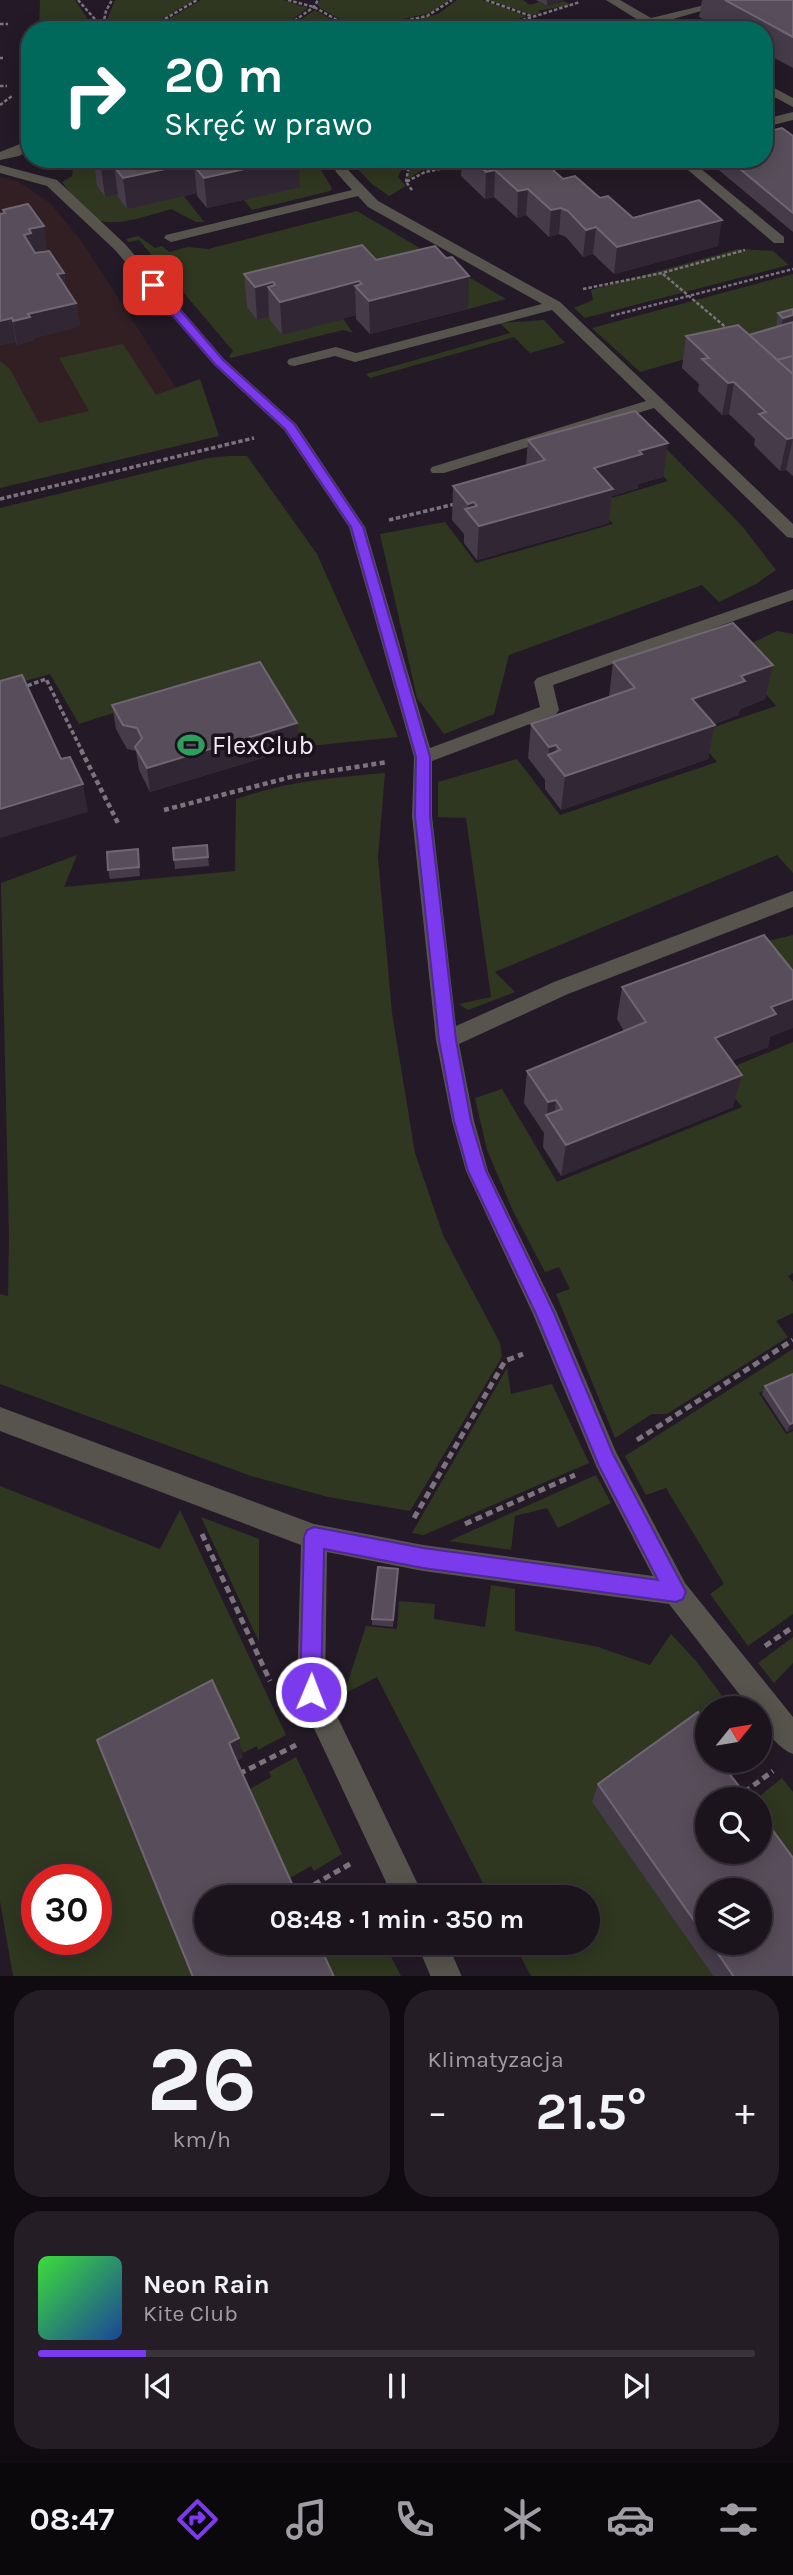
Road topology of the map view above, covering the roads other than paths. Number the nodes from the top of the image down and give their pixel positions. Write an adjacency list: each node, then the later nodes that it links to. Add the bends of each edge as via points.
1 (612, 0): 3 (street)
2 (709, 7): 4 (street)
3 (648, 21)
4 (654, 21)
5 (773, 92): 6 (street)
6 (793, 103)
7 (793, 116): 8 (street)
8 (773, 124)
9 (21, 149): 10 (street)
10 (0, 156)
11 (341, 168): 14 (street)
12 (692, 168): 16 (street)
13 (0, 169): 23 (street, via 52,183 120,247 219,362 290,427 357,527)
14 (359, 192): 15 (street); 17 (street)
15 (171, 238)
16 (779, 240)
17 (555, 305): 18 (street, via 355,358 336,351); 19 (street)
18 (294, 362)
19 (658, 402): 20 (street); 21 (street)
20 (438, 470)
21 (793, 533)
22 (793, 594): 23 (street, via 543,682 550,710)
23 (423, 757): 25 (street, via 422,816)
24 (793, 899): 25 (street, via 561,988)
25 (447, 1040): 28 (street, via 477,1171 606,1460)
26 (0, 1419): 27 (street)
27 (314, 1537): 28 (street, via 398,1554); 30 (street, via 311,1692)
28 (676, 1592): 29 (street)
29 (787, 1752)
30 (403, 1885)
31 (437, 1955): 32 (street)
32 (447, 1976)

